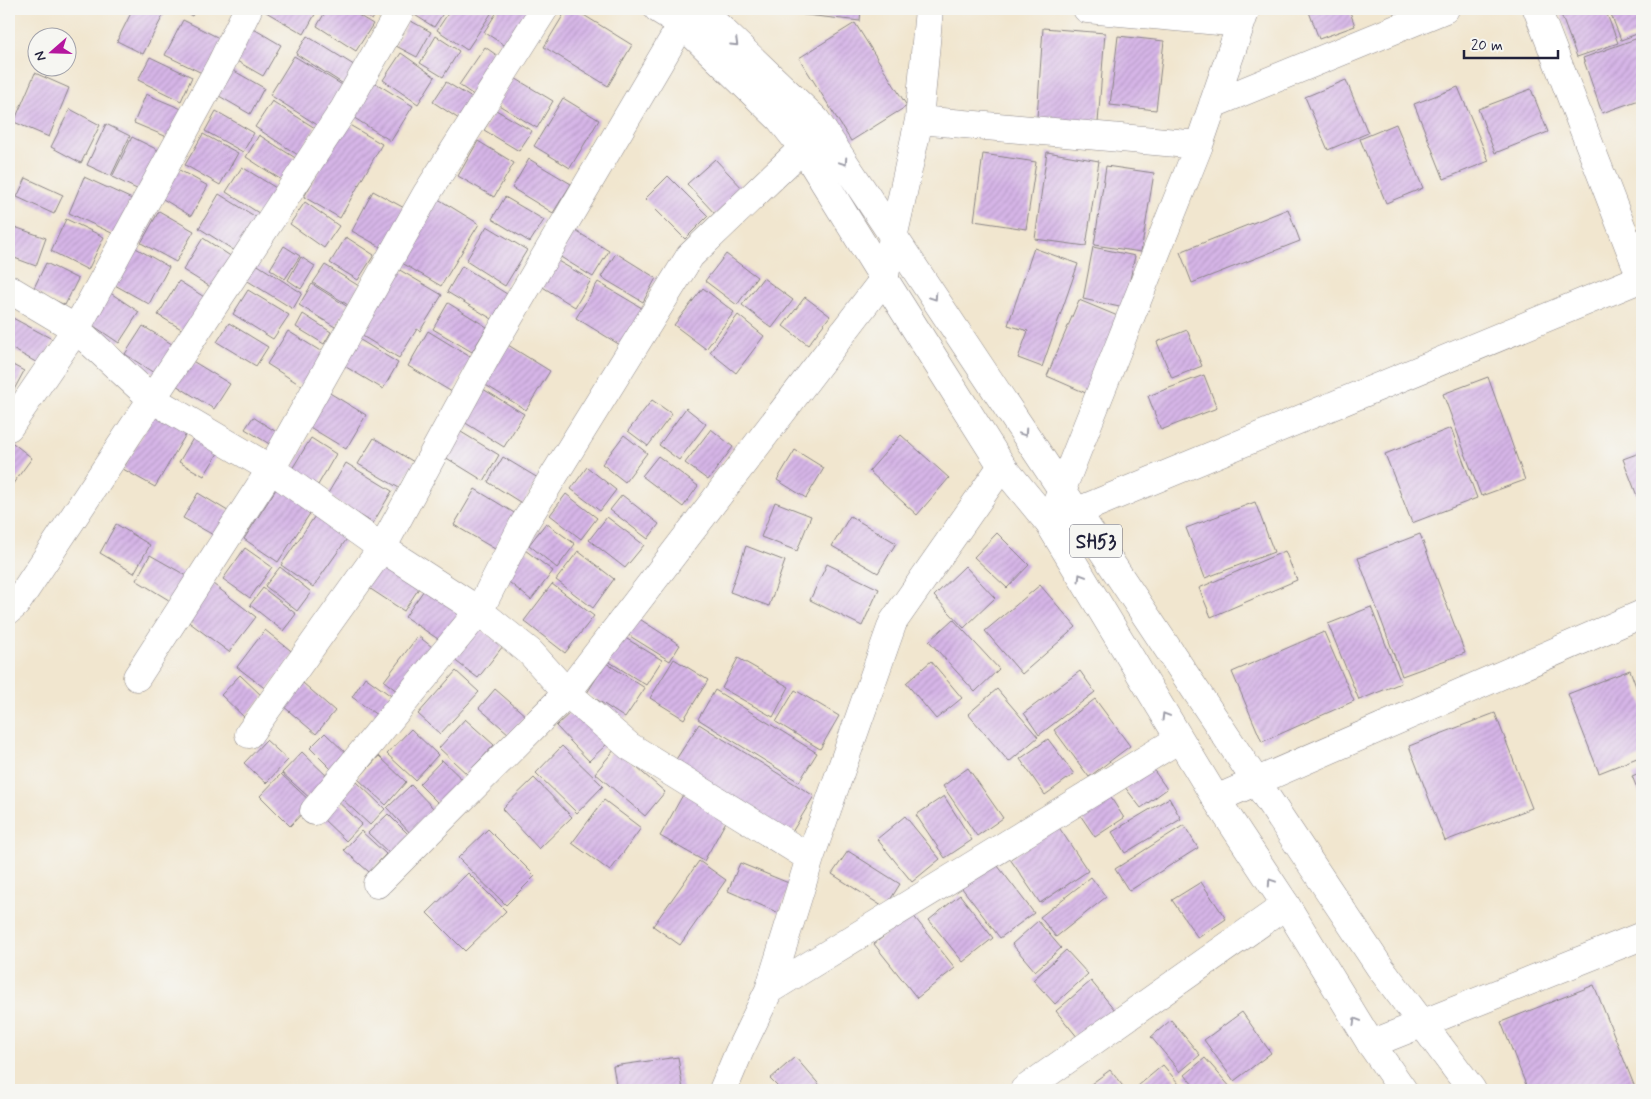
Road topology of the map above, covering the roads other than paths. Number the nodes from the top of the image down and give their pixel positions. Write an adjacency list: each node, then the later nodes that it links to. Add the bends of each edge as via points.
1 (248, 9): 19 (street)
2 (401, 9): 20 (street, via 344,109)
3 (544, 9): 23 (street, via 427,193)
4 (658, 9): 9 (street, SH53)
5 (929, 9): 12 (street)
6 (1087, 9): 10 (street)
7 (1444, 9): 11 (street)
8 (1537, 9): 17 (street)
9 (691, 16): 14 (street, SH53); 15 (street, SH53, one-way to 15, via 816,120); 26 (street, via 487,355)
10 (1244, 16): 11 (street)
11 (1213, 104): 13 (street)
12 (919, 120): 13 (street); 15 (street)
13 (1199, 145): 24 (street)
14 (803, 148): 16 (street, SH53); 28 (street, via 690,256 522,527)
15 (894, 236): 16 (street); 24 (street, SH53, one-way to 24)
16 (884, 279): 22 (street, SH53); 31 (street)
17 (1642, 279): 24 (street)
18 (9, 289): 19 (street)
19 (76, 329): 20 (street); 21 (street)
20 (152, 399): 23 (street); 27 (street)
21 (9, 427)
22 (1002, 466): 25 (street, SH53); 37 (street, via 893,622)
23 (271, 469): 26 (street); 30 (street)
24 (1069, 500): 25 (street); 34 (street, SH53)
25 (1049, 523): 33 (street, SH53, one-way to 25)
26 (382, 548): 28 (street); 32 (street)
27 (9, 610)
28 (479, 611): 31 (street, via 530,652); 36 (street)
29 (1642, 614): 34 (street)
30 (137, 676)
31 (566, 693): 37 (street, via 629,746); 38 (street)
32 (249, 734)
33 (1179, 739): 35 (street, SH53); 41 (street)
34 (1256, 782): 35 (street); 42 (street, SH53, via 1379,966)
35 (1216, 799): 39 (street, SH53, one-way to 35)
36 (314, 811)
37 (810, 858): 41 (street)
38 (376, 884)
39 (1286, 905): 43 (street, SH53, one-way to 39); 45 (street)
40 (1642, 936): 42 (street)
41 (769, 990): 44 (street)
42 (1422, 1024): 43 (street); 47 (street, SH53)
43 (1371, 1044): 46 (street, SH53)
44 (723, 1090)
45 (1024, 1090)
46 (1403, 1090)
47 (1472, 1090)

